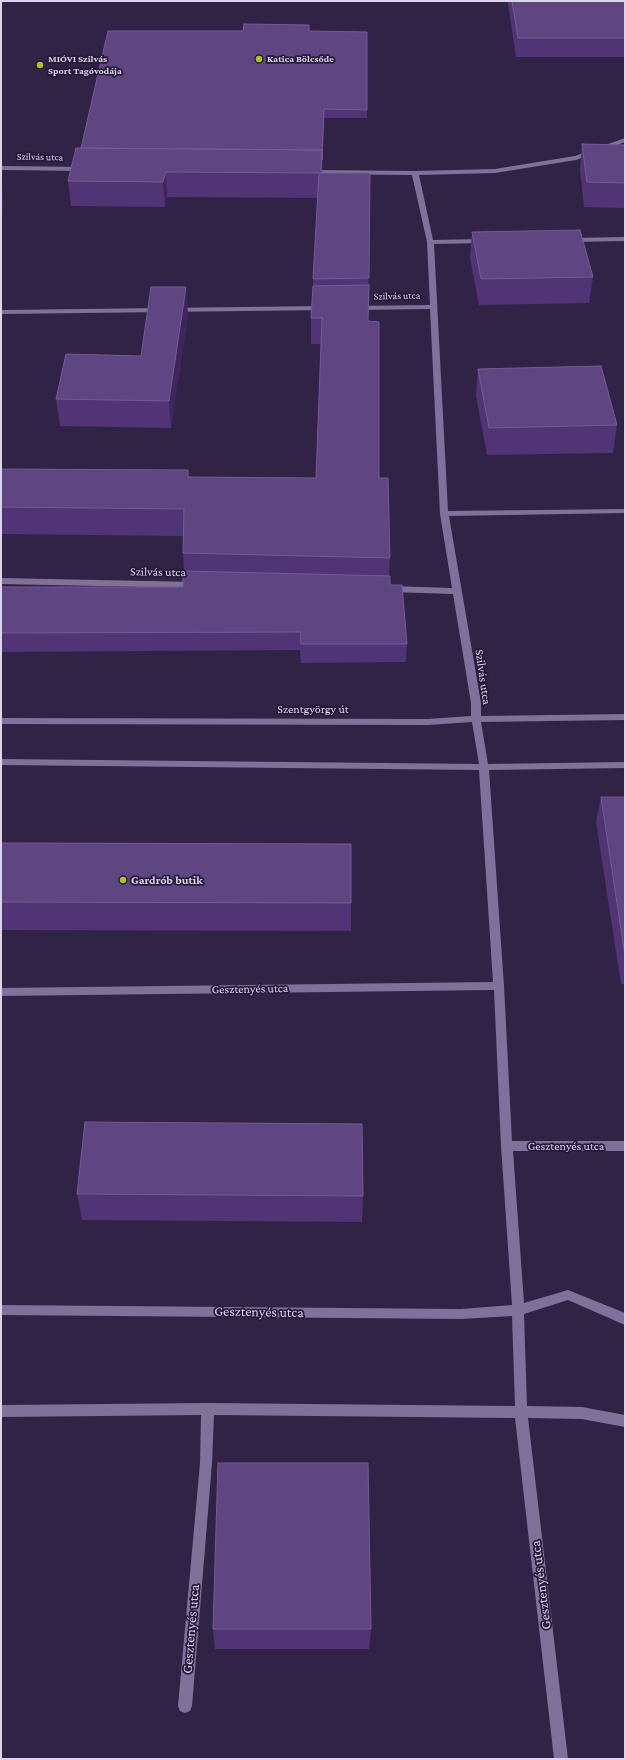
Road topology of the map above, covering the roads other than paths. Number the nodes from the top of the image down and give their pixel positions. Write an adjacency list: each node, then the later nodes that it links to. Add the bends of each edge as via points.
1 (625, 140): 5 (street, via 576,158 517,168)
2 (1, 168): 3 (street, Szilvás utca)
3 (88, 169)
4 (300, 172): 5 (street)
5 (415, 174): 9 (street, Szilvás utca)
6 (625, 239): 7 (street)
7 (562, 240)
8 (492, 241): 9 (street)
9 (430, 242): 10 (street, Szilvás utca)
10 (432, 307): 12 (street, Szilvás utca); 15 (street, Szilvás utca)
11 (336, 308): 13 (street)
12 (344, 308)
13 (1, 312)
14 (625, 511): 15 (street)
15 (444, 514): 19 (street, Szilvás utca)
16 (1, 581): 17 (street, Szilvás utca)
17 (206, 585)
18 (379, 589): 19 (street)
19 (458, 591): 21 (street, Szilvás utca, via 476,703)
20 (625, 717): 21 (street, Szentgyörgy út)
21 (476, 719): 22 (street, Szentgyörgy út, via 428,722); 25 (street, Szilvás utca)
22 (1, 720)
23 (1, 762): 25 (street)
24 (625, 765): 25 (street)
25 (484, 767): 26 (street, Gesztenyés utca)
26 (499, 986): 27 (street, Gesztenyés utca); 28 (street, Gesztenyés utca)
27 (1, 992)
28 (507, 1146): 29 (street, Gesztenyés utca); 31 (street, Gesztenyés utca)
29 (625, 1146)
30 (1, 1310): 31 (street, Gesztenyés utca, via 461,1314)
31 (518, 1310): 32 (street, Gesztenyés utca, via 568,1295); 35 (street, Gesztenyés utca)
32 (625, 1319)
33 (208, 1409): 34 (street); 35 (street); 37 (street, Gesztenyés utca)
34 (1, 1411)
35 (521, 1412): 36 (street, via 582,1413); 38 (street, Gesztenyés utca)
36 (625, 1421)
37 (185, 1706)
38 (561, 1759)

